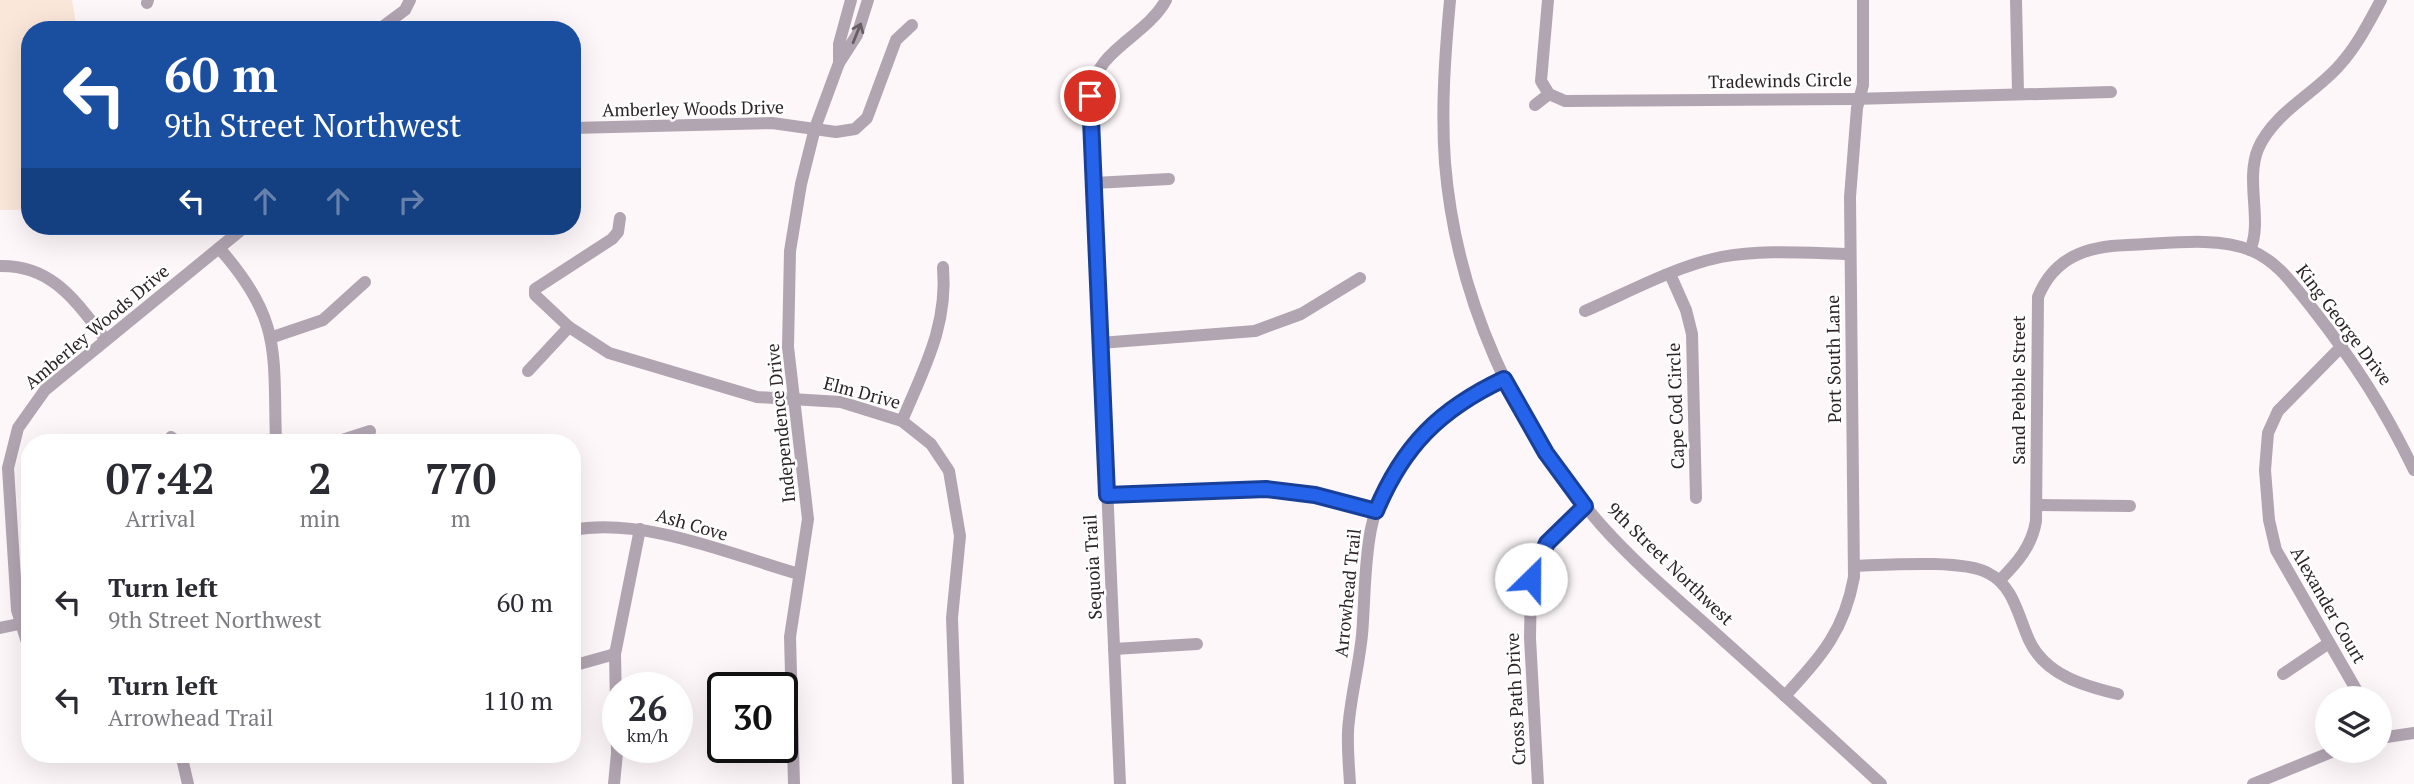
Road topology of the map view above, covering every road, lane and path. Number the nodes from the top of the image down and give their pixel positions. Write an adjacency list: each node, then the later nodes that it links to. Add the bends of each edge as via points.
1 (410, 0): 10 (street)
2 (851, 0): 12 (street, Independence Drive, via 839,44)
3 (868, 0): 12 (street, Independence Drive, one-way to 3, via 851,47)
4 (1166, 0): 21 (street, Sequoia Trail, via 1151,20 1105,58 1093,79)
5 (1450, 0): 39 (street, 9th Street Northwest, via 1444,80 1447,183 1467,279)
6 (1548, 0): 15 (street, via 1541,71 1542,85)
7 (1863, 0): 16 (street, Port South Lane)
8 (2016, 0): 13 (street)
9 (2381, 0): 25 (street, via 2345,59 2276,122 2259,147 2252,173 2254,238)
10 (390, 21)
11 (912, 26): 19 (street, Amberley Woods Drive, via 896,40 867,118 855,130)
12 (839, 63): 19 (street, Independence Drive)
13 (2018, 92): 14 (street, Tradewinds Circle); 16 (street, Tradewinds Circle)
14 (2111, 92)
15 (1549, 94): 16 (street, Tradewinds Circle, via 1571,102); 17 (street)
16 (1860, 98): 26 (street, Port South Lane, via 1853,150)
17 (1535, 105)
18 (581, 128): 19 (street, Amberley Woods Drive, via 772,123)
19 (815, 128): 40 (street, Independence Drive, via 790,250)
20 (1169, 179): 21 (street)
21 (1094, 183): 36 (street, Sequoia Trail)
22 (620, 218): 33 (street, Elm Drive, via 612,239 535,289 535,295)
23 (235, 235): 24 (street, Amberley Woods Drive)
24 (219, 248): 34 (street, via 258,299); 35 (street, Amberley Woods Drive)
25 (2250, 250): 37 (street, King George Drive, via 2277,267); 48 (street, Sand Pebble Street, via 2219,244 2109,246 2082,251 2053,270 2036,306)
26 (1850, 254): 29 (street, via 1731,255); 55 (street, Port South Lane)
27 (0, 266): 35 (street, via 32,269 50,277)
28 (943, 267): 41 (street, via 942,317)
29 (1670, 274): 32 (street); 47 (street, Cape Cod Circle, via 1686,310 1693,347)
30 (1360, 278): 36 (street, via 1301,314 1255,331)
31 (365, 282): 34 (street, via 323,320)
32 (1585, 311)
33 (569, 327): 38 (street); 40 (street, Elm Drive, via 616,355 757,397)
34 (273, 337): 43 (street)
35 (106, 340): 52 (street, Amberley Woods Drive, via 45,390 24,415 10,455)
36 (1100, 343): 46 (street, Sequoia Trail)
37 (2342, 346): 45 (street, King George Drive, via 2375,393); 61 (street, Alexander Court, via 2278,411 2264,458 2269,520 2277,550)
38 (528, 371)
39 (1504, 379): 49 (street, 9th Street Northwest, via 1546,453); 51 (street, Arrowhead Trail, via 1430,426 1402,459)
40 (793, 398): 41 (street, Elm Drive, via 841,402); 56 (street, Independence Drive, via 808,510)
41 (902, 421): 77 (street, Elm Drive, via 941,455 957,508 960,550 952,618)
42 (370, 431): 44 (street)
43 (276, 434)
44 (361, 434)
45 (2414, 470)
46 (1107, 495): 51 (street, via 1266,489 1315,495); 63 (street, Sequoia Trail)
47 (1696, 498)
48 (2037, 505): 50 (street); 57 (street, Sand Pebble Street, via 2028,546)
49 (1585, 506): 69 (street, 9th Street Northwest, via 1628,554); 80 (street, Cross Path Drive, via 1547,543 1531,579)
50 (2130, 506)
51 (1376, 511): 79 (street, Arrowhead Trail, via 1349,722)
52 (6, 520): 58 (street, Amberley Woods Drive)
53 (581, 529): 54 (street, Ash Cove)
54 (640, 529): 56 (street, Ash Cove); 64 (street)
55 (1854, 566): 57 (street, via 1971,567); 69 (street, Port South Lane, via 1848,606 1834,640)
56 (799, 574): 76 (street, Independence Drive, via 790,638)
57 (2000, 580): 68 (street, via 2034,648 2048,665 2084,685)
58 (19, 624): 59 (street); 60 (street, Amberley Woods Drive)
59 (0, 628)
60 (21, 629)
61 (2329, 643): 66 (street); 67 (street, Alexander Court)
62 (1197, 644): 63 (street)
63 (1114, 649): 78 (street, Sequoia Trail)
64 (615, 654): 65 (street); 75 (street)
65 (581, 663)
66 (2283, 674)
67 (2354, 686)
68 (2118, 694)
69 (1786, 696): 81 (street, 9th Street Northwest)
70 (2414, 733): 71 (street)
71 (2392, 736)
72 (2315, 759): 82 (street)
73 (183, 763): 74 (street)
74 (188, 784)
75 (614, 784)
76 (793, 784)
77 (958, 784)
78 (1120, 784)
79 (1350, 784)
80 (1538, 784)
81 (1881, 784)
82 (2253, 784)

